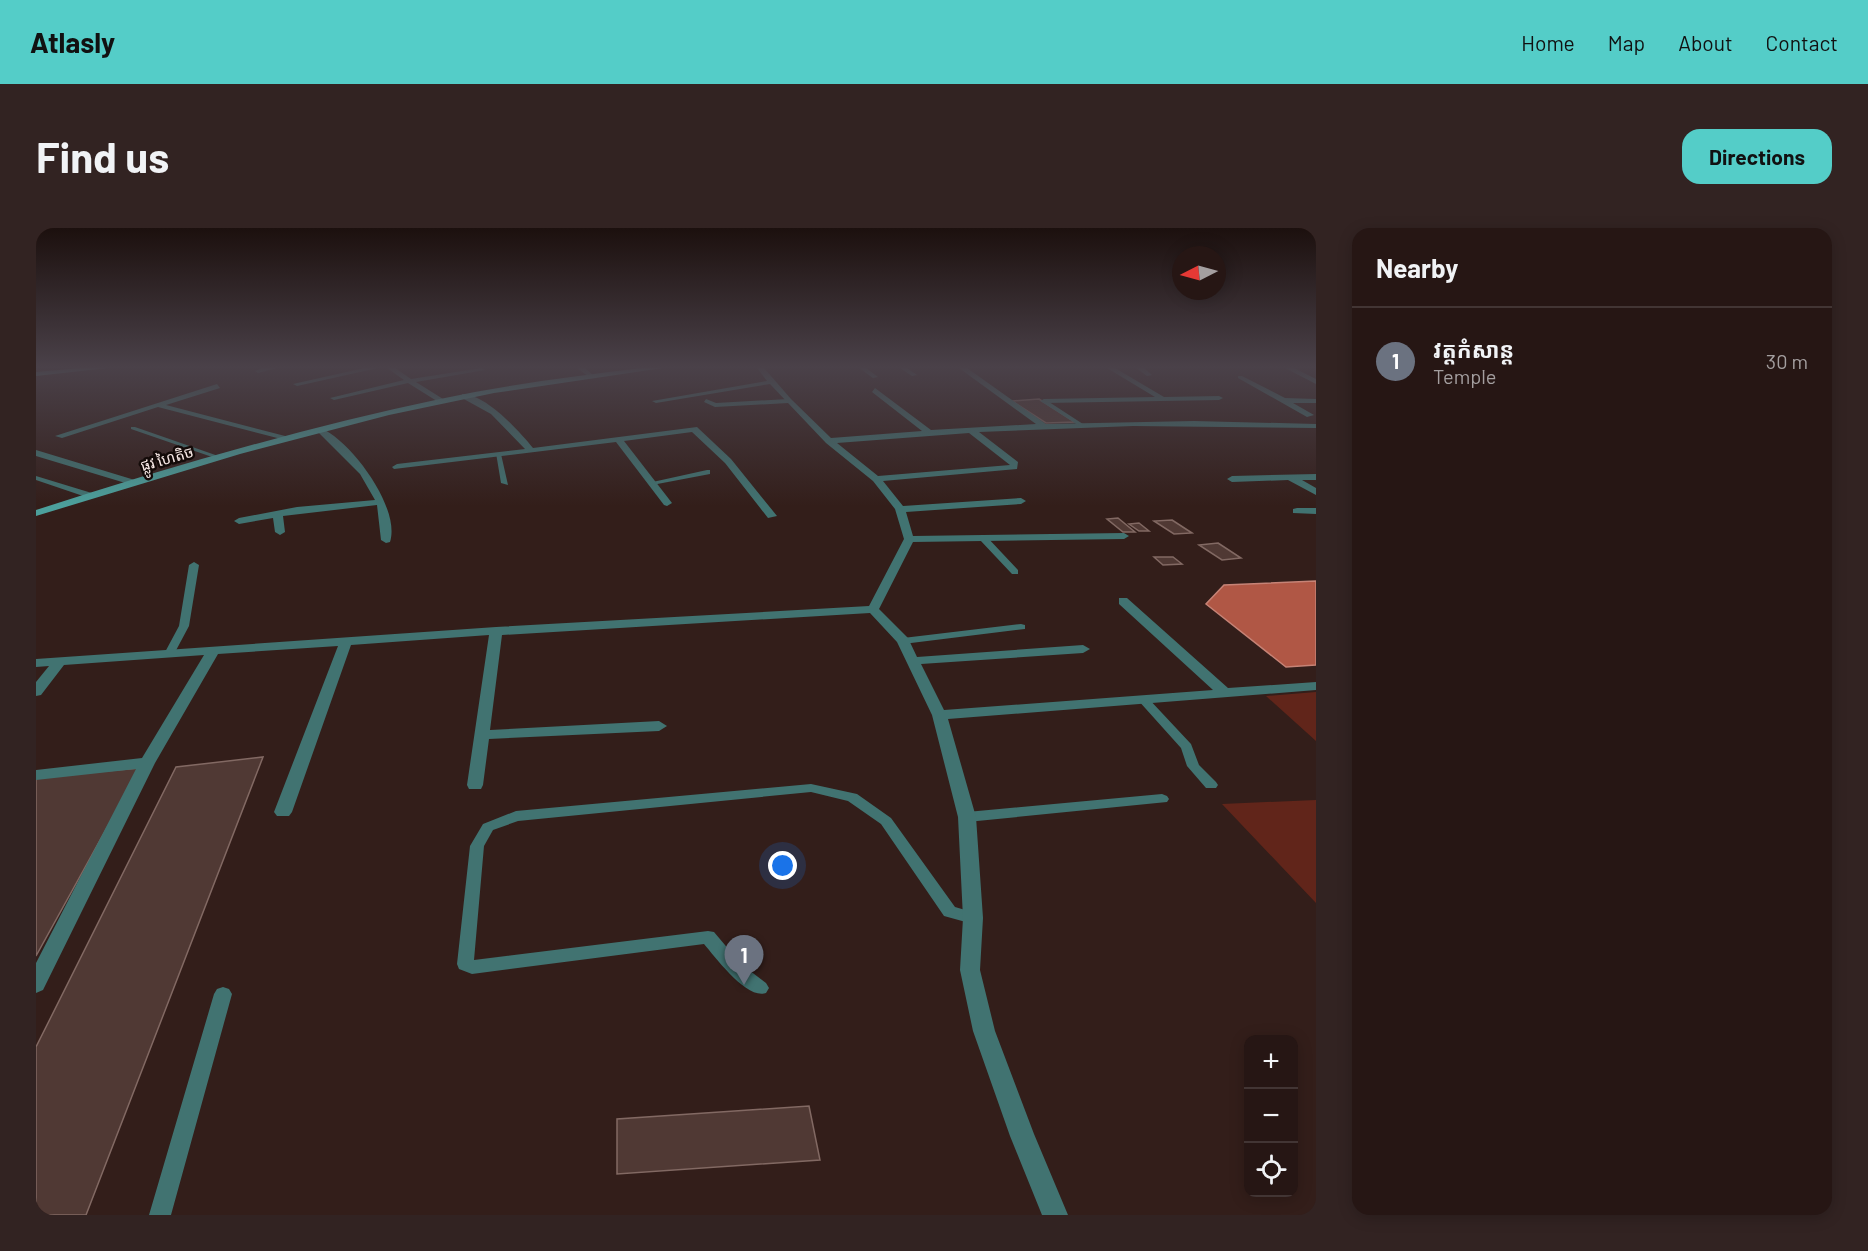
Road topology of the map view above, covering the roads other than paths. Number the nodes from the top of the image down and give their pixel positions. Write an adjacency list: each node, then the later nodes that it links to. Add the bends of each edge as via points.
1 (130, 414): 16 (street)
2 (193, 414): 17 (street)
3 (386, 414): 13 (street, ផ្លូវ ហៃតិច)
4 (497, 414): 20 (street)
5 (802, 414): 19 (street)
6 (905, 414): 15 (street)
7 (1026, 414): 11 (street)
8 (1064, 414): 9 (lane)
9 (1083, 426): 10 (street, via 1228,422); 11 (street)
10 (1316, 426)
11 (1044, 427): 14 (street)
12 (133, 428): 23 (lane)
13 (321, 430): 17 (street, ផ្លូវ ហៃតិច); 37 (street, via 360,469)
14 (971, 430): 15 (street); 29 (street, via 1007,457 1014,467)
15 (928, 432): 19 (street)
16 (59, 436)
17 (286, 439): 23 (street, ផ្លូវ ហៃតិច)
18 (618, 439): 20 (street); 33 (street); 44 (street, via 694,429 728,461)
19 (830, 441): 29 (street)
20 (531, 451): 22 (street)
21 (36, 453): 31 (street)
22 (498, 454): 24 (street); 32 (lane)
23 (220, 458): 31 (street, ផ្លូវ ហៃតិច)
24 (398, 466)
25 (707, 472): 33 (lane)
26 (1289, 477): 27 (street); 30 (street); 34 (street)
27 (1316, 477)
28 (36, 478): 35 (lane)
29 (876, 479): 39 (street)
30 (1232, 479)
31 (135, 483): 35 (street, ផ្លូវ ហៃតិច)
32 (505, 483)
33 (652, 483): 38 (street)
34 (1316, 492)
35 (92, 496): 42 (street, ផ្លូវ ហៃតិច)
36 (1021, 501): 39 (street)
37 (381, 502): 43 (street); 50 (street)
38 (667, 503)
39 (900, 509): 49 (street)
40 (1297, 511): 41 (street)
41 (1316, 511)
42 (36, 513)
43 (278, 513): 45 (street); 46 (street)
44 (772, 516)
45 (239, 521)
46 (280, 532)
47 (1124, 536): 48 (street)
48 (983, 538): 49 (street); 52 (lane)
49 (909, 539): 54 (street)
50 (386, 540)
51 (194, 565): 61 (lane, via 184,626)
52 (1015, 572)
53 (1123, 601): 67 (street)
54 (873, 609): 56 (street); 57 (street)
55 (1021, 627): 57 (lane)
56 (496, 631): 58 (street); 71 (street)
57 (903, 641): 62 (street)
58 (346, 642): 60 (street); 77 (street)
59 (1083, 649): 62 (street)
60 (214, 650): 61 (street); 72 (street)
61 (169, 654): 63 (street)
62 (913, 661): 69 (street)
63 (58, 662): 64 (street); 66 (street)
64 (36, 663)
65 (1316, 686): 67 (street)
66 (36, 692)
67 (1224, 692): 68 (street)
68 (1143, 699): 69 (street); 75 (lane, via 1187,747 1193,765)
69 (939, 715): 78 (street)
70 (659, 726): 71 (street)
71 (481, 735): 74 (street)
72 (147, 763): 73 (street); 80 (street)
73 (36, 776)
74 (475, 785)
75 (1211, 785)
76 (1162, 799): 78 (lane)
77 (283, 813)
78 (967, 817): 79 (street)
79 (973, 918): 81 (lane, via 950,912 886,821 852,797 811,788 516,816 488,827 477,846 465,964 472,967 708,937 735,969); 84 (street, via 970,970 984,1031)
80 (36, 984)
81 (760, 988)
82 (223, 994): 83 (lane)
83 (160, 1215)
84 (1055, 1215)

